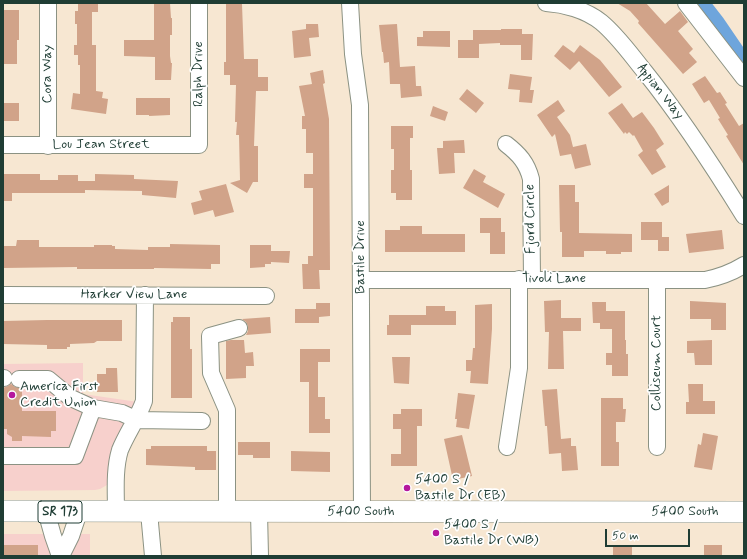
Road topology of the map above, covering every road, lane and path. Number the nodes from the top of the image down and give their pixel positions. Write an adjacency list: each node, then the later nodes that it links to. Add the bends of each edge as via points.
1 (48, 3): 10 (street, Cora Way)
2 (199, 3): 9 (street, Ralph Drive)
3 (350, 3): 14 (street, Bastile Drive, via 352,54 360,105)
4 (546, 3): 11 (street, Appian Way, via 564,5 582,12 600,21 618,39 692,134)
5 (686, 3): 6 (street)
6 (744, 78)
7 (506, 144): 13 (street, Fjord Circle, via 524,161 531,179)
8 (3, 145): 10 (street, Lou Jean Street)
9 (199, 145): 10 (street, Lou Jean Street)
10 (48, 146)
11 (744, 216)
12 (744, 264): 15 (street, Tivoli Lane, via 716,278)
13 (526, 279): 14 (street, Tivoli Lane); 15 (street, Tivoli Lane); 24 (street, Fjord Circle, via 519,368)
14 (361, 280): 34 (street, Bastile Drive)
15 (657, 280): 25 (street, Colliseum Court)
16 (3, 295): 17 (street, Harker View Lane)
17 (144, 295): 18 (street, Harker View Lane); 22 (street, via 145,392)
18 (266, 296)
19 (239, 328): 32 (street, via 210,336 211,373 227,410)
20 (9, 378): 21 (street, via 48,379 71,398)
21 (93, 408): 22 (street, via 122,413); 26 (street, via 76,456)
22 (137, 420): 23 (street); 30 (street, via 120,451 117,464)
23 (202, 421)
24 (507, 447)
25 (656, 447)
26 (3, 456)
27 (3, 511): 28 (main road, 5400 South / SR 173)
28 (46, 511): 29 (main road, 5400 South / SR 173); 36 (street)
29 (79, 512): 30 (main road, 5400 South / SR 173); 36 (street, via 71,536)
30 (116, 512): 31 (main road, 5400 South / SR 173)
31 (149, 512): 32 (main road, 5400 South / SR 173); 37 (street)
32 (227, 512): 33 (main road, 5400 South / SR 173)
33 (259, 512): 34 (main road, 5400 South / SR 173); 38 (street)
34 (362, 512): 35 (main road, 5400 South / SR 173)
35 (744, 512)
36 (60, 556)
37 (153, 556)
38 (260, 556)

